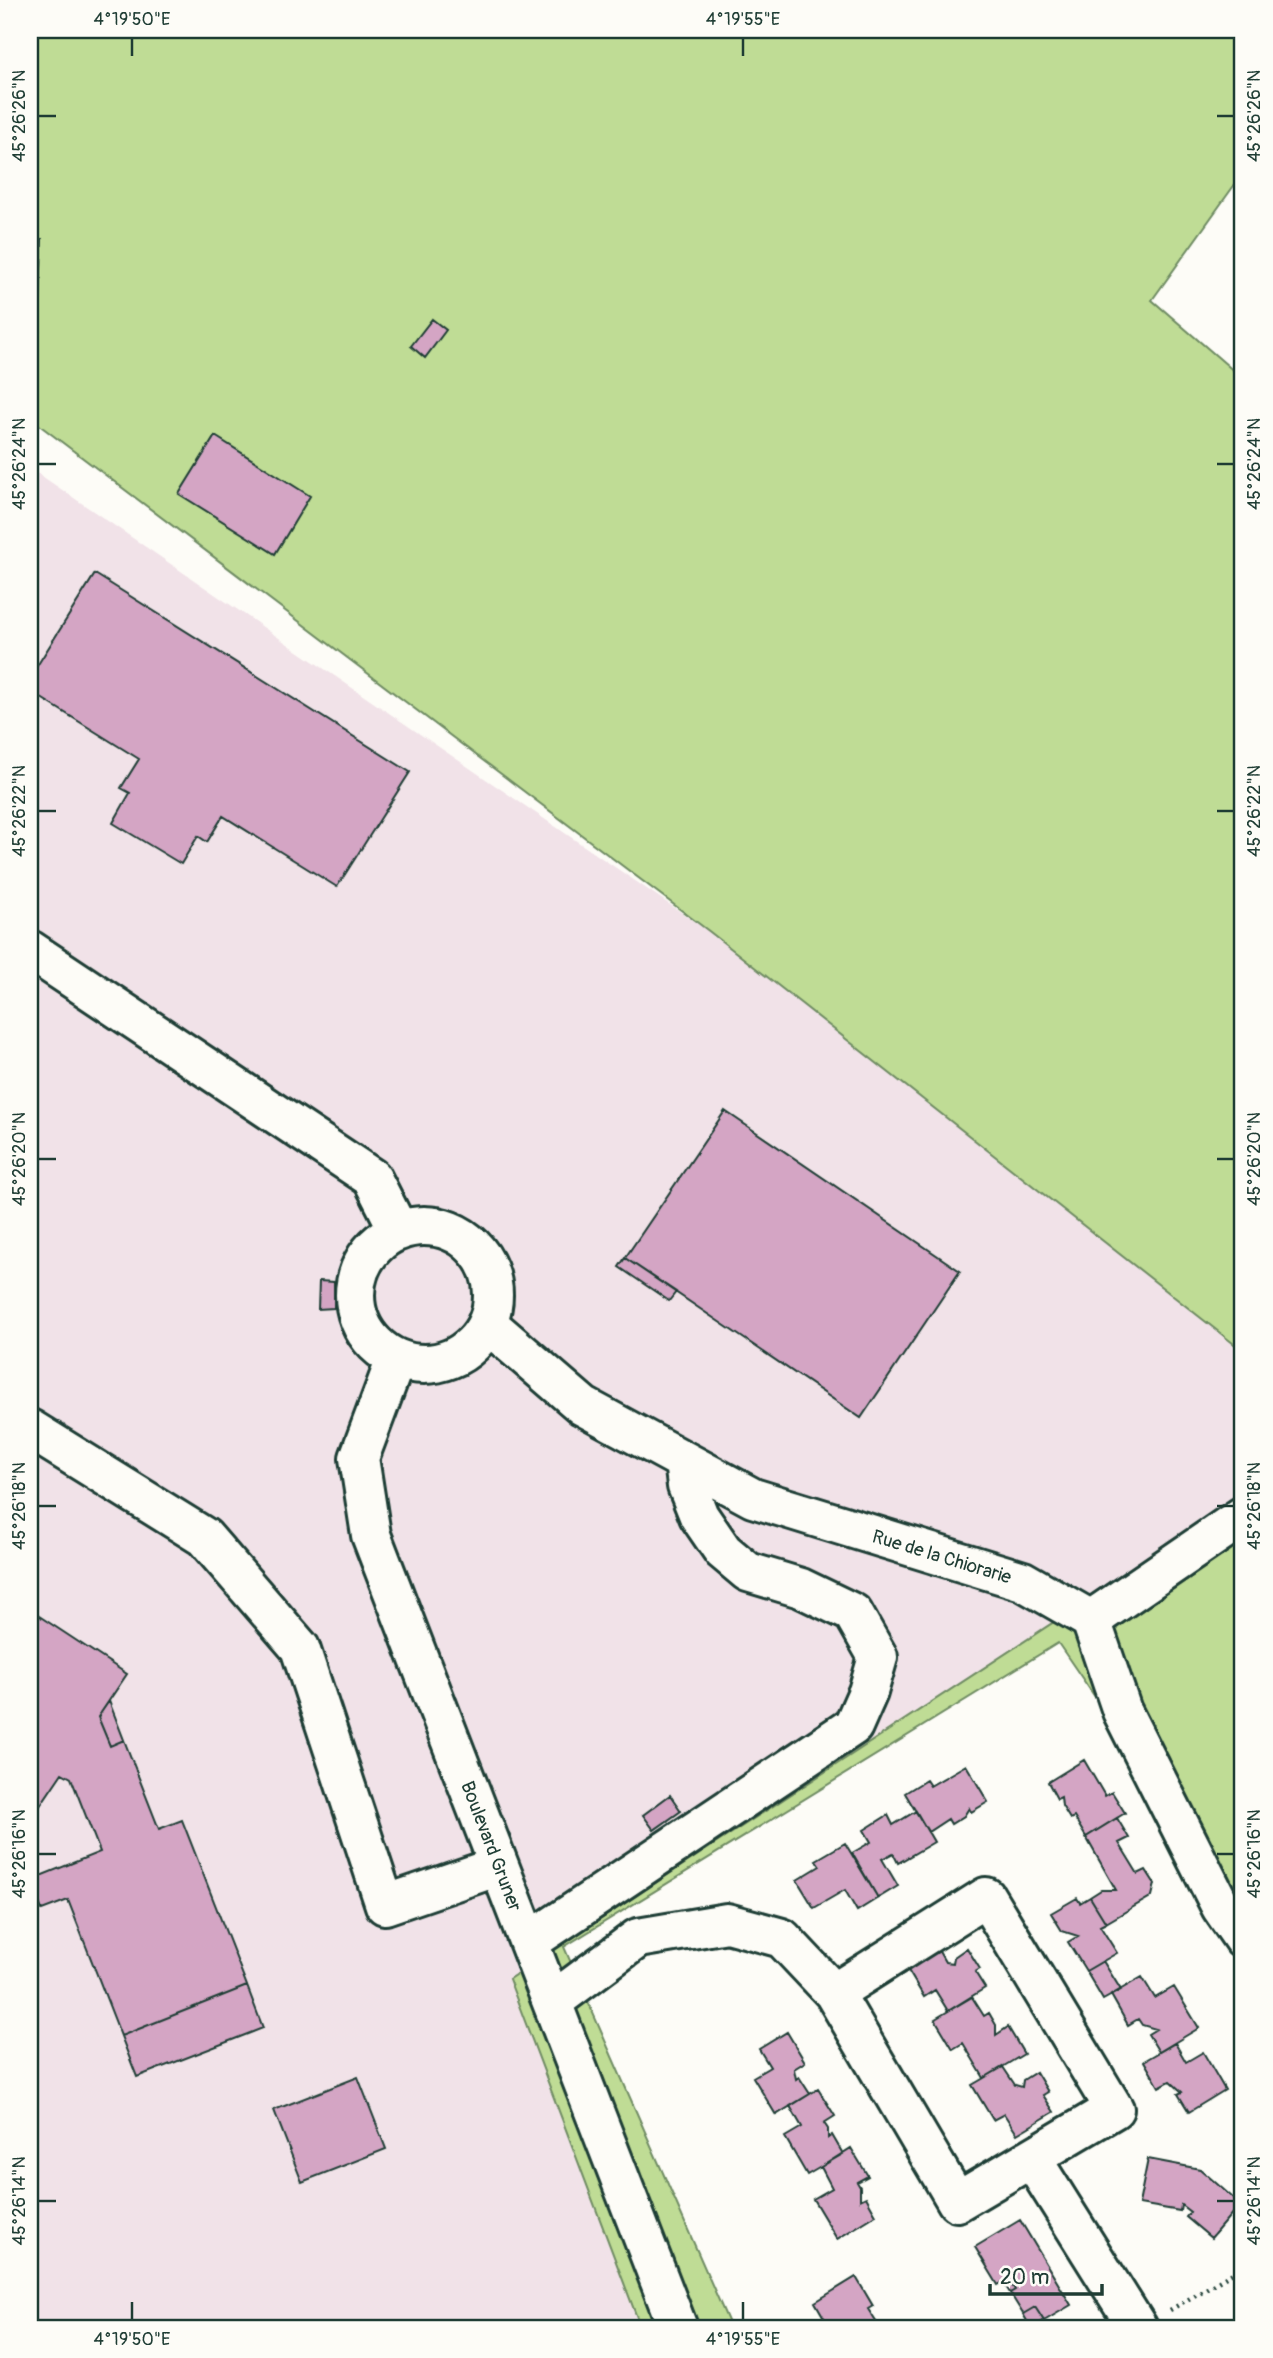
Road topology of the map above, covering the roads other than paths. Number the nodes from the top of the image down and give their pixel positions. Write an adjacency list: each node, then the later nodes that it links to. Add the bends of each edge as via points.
1 (30, 950): 2 (street, via 372,1178)
2 (399, 1231): 3 (street, via 422,1226 445,1229 466,1240 482,1257 491,1278); 4 (street, via 379,1242 364,1260 356,1282 355,1305 362,1327 376,1346)
3 (488, 1324): 4 (street, via 476,1342 438,1363); 6 (street, Rue de la Chiorarie, via 583,1406)
4 (396, 1359): 9 (street, Boulevard Gruner, via 359,1458 371,1535)
5 (30, 1429): 9 (street, via 204,1537 300,1648 386,1905)
6 (684, 1461): 8 (street, Rue de la Chiorarie, via 753,1498 1023,1581); 11 (street, via 687,1486 699,1516 723,1551 748,1572 801,1588 853,1613 878,1657 868,1692 853,1726)
7 (1243, 1516): 8 (street)
8 (1091, 1620): 10 (street, via 1122,1712 1221,1907)
9 (499, 1866): 11 (street, Boulevard Gruner)
10 (1243, 1939)
11 (529, 1942): 13 (street, Boulevard Gruner)
12 (834, 1993): 13 (street, via 782,1938 727,1923 638,1938); 14 (street, via 957,2202); 14 (street, via 986,1896 1114,2109)
13 (552, 2002): 16 (street, Boulevard Gruner)
14 (1032, 2159): 15 (street)
15 (1150, 2321)
16 (678, 2328)

